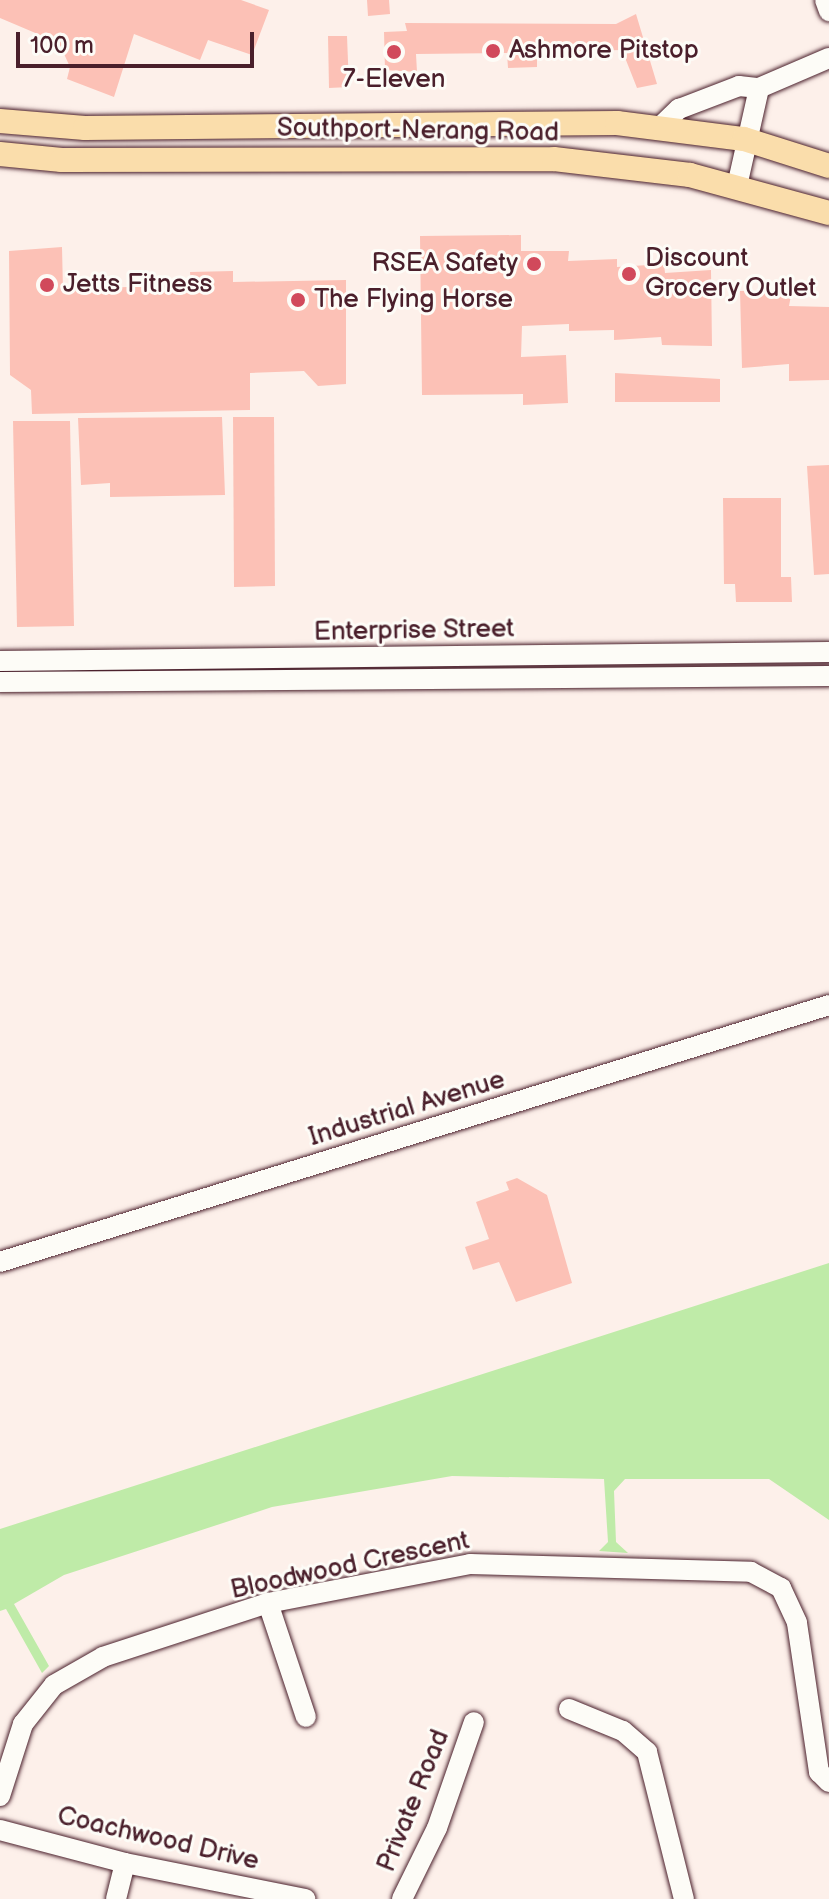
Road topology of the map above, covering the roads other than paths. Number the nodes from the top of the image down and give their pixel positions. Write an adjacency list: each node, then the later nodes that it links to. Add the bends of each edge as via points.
1 (825, 0): 2 (street)
2 (829, 11)
3 (829, 58): 4 (street)
4 (759, 88): 6 (street, via 739,86 679,109); 7 (street)
5 (18, 123): 6 (main road, Southport-Nerang Road, via 617,123); 8 (main road)
6 (659, 128): 7 (main road, Southport-Nerang Road)
7 (744, 139): 9 (main road, Southport-Nerang Road); 10 (street)
8 (12, 156): 10 (main road, Southport-Nerang Road, via 483,155 616,164)
9 (829, 166)
10 (737, 186): 11 (main road, Southport-Nerang Road)
11 (829, 213)
12 (829, 652): 13 (street, Enterprise Street)
13 (0, 661)
14 (829, 676): 15 (street, Enterprise Street)
15 (0, 682)
16 (829, 1005): 17 (street, Industrial Avenue)
17 (0, 1262)
18 (268, 1603): 20 (street); 22 (street, Bloodwood Crescent, via 470,1564 751,1572 781,1588 797,1623 819,1772); 23 (street, Bloodwood Crescent, via 103,1657 54,1685 23,1724)
19 (569, 1709): 29 (street, via 631,1735 647,1752)
20 (306, 1717)
21 (474, 1722): 28 (street, Private Road, via 437,1828)
22 (829, 1782)
23 (0, 1796)
24 (0, 1830): 25 (street, Coachwood Drive)
25 (125, 1863): 26 (street); 27 (street, Coachwood Drive)
26 (116, 1899)
27 (305, 1899)
28 (402, 1899)
29 (684, 1899)

